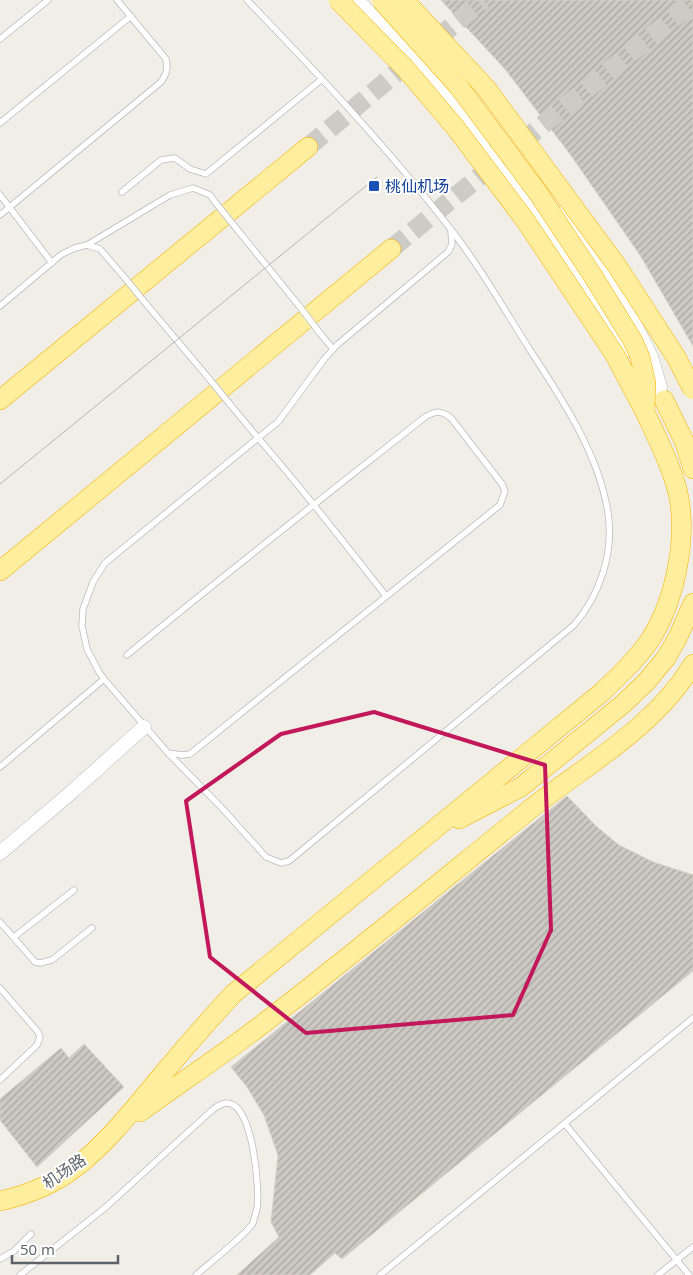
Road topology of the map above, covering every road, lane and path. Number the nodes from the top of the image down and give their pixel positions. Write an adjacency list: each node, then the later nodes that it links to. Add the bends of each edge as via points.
1 (48, 0): 10 (lane)
2 (117, 0): 9 (lane)
3 (247, 0): 11 (lane)
4 (338, 0): 27 (highway, bridge, via 405,68 455,127 525,220 615,355)
5 (357, 0): 26 (street, via 443,89)
6 (380, 0): 27 (highway, bridge, via 465,95 538,193 593,276 640,357 646,383)
7 (404, 0): 24 (highway, bridge, via 486,88 617,266 676,357)
8 (410, 0): 26 (street, via 464,58 557,195 628,311 651,357)
9 (131, 16): 12 (lane); 16 (lane, via 166,59 167,73 161,82)
10 (0, 39)
11 (322, 79): 14 (lane, via 206,174 190,169 176,158 161,160); 18 (lane)
12 (0, 123)
13 (308, 147): 25 (highway)
14 (122, 192)
15 (0, 195): 16 (lane)
16 (10, 206): 17 (lane); 21 (lane)
17 (0, 215)
18 (450, 228): 23 (lane, via 452,244 448,252); 39 (lane, via 555,390 594,465 608,511 609,539 604,571 592,602 574,626 289,861 281,863 266,857)
19 (87, 245): 21 (lane, via 62,254); 23 (lane, bridge, via 170,195 193,188 210,195); 28 (lane, bridge, via 100,249)
20 (391, 249): 31 (highway)
21 (52, 263): 22 (lane)
22 (0, 306)
23 (333, 349): 28 (lane, via 278,422)
24 (693, 390)
25 (0, 400)
26 (664, 400): 29 (highway, via 684,441)
27 (645, 412): 41 (highway, via 671,470 678,495 680,521 672,591 654,631 629,667 608,686)
28 (258, 438): 30 (lane); 37 (lane, via 105,564 97,576 83,609 82,626 87,649)
29 (693, 469)
30 (314, 505): 32 (lane); 32 (lane, via 425,417 443,412 451,418 502,484 504,498 500,505); 34 (lane)
31 (0, 571)
32 (386, 596): 39 (lane, via 190,754)
33 (693, 603): 41 (highway, via 666,658 623,704 521,787)
34 (127, 655)
35 (693, 655): 36 (highway)
36 (688, 672): 51 (highway, via 666,702 618,744 536,805 259,1027)
37 (104, 679): 38 (lane); 40 (lane)
38 (144, 727): 39 (lane); 42 (street)
39 (168, 753)
40 (0, 766)
41 (422, 838): 51 (highway, via 233,994)
42 (0, 853)
43 (74, 890): 46 (lane)
44 (0, 922): 46 (lane)
45 (92, 928): 46 (lane, via 52,960 40,963 35,962)
46 (14, 937)
47 (1, 990): 49 (lane, via 40,1037 38,1045)
48 (693, 1018): 50 (lane)
49 (0, 1080)
50 (565, 1124): 56 (lane); 59 (lane)
51 (119, 1127): 52 (highway, 机场路, via 76,1167 60,1177 24,1195)
52 (0, 1201)
53 (31, 1234): 55 (lane, via 14,1251)
54 (693, 1247): 56 (lane)
55 (0, 1259)
56 (677, 1260): 60 (lane); 61 (lane)
57 (20, 1275): 58 (lane, via 106,1207 219,1104 228,1103 240,1112 248,1130 254,1152 257,1208 252,1225)
58 (196, 1275)
59 (380, 1275)
60 (658, 1275)
61 (689, 1275)

